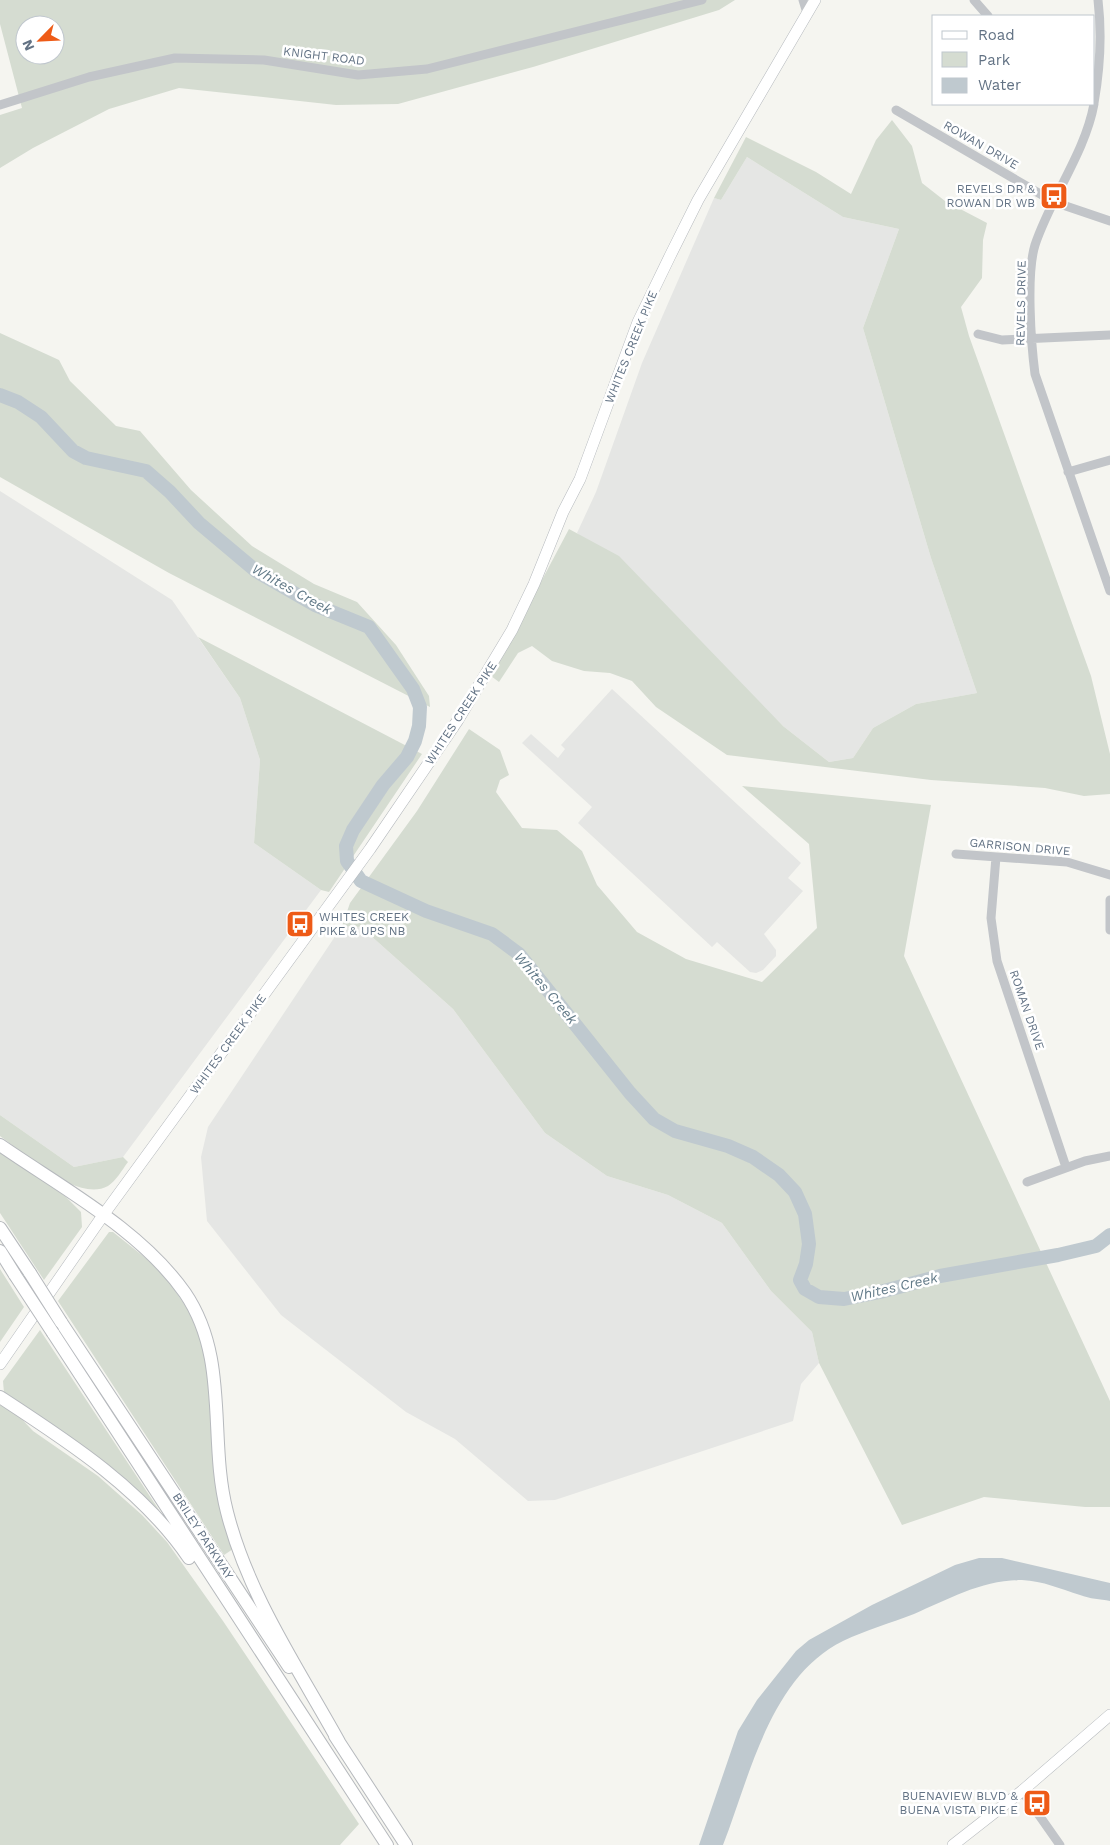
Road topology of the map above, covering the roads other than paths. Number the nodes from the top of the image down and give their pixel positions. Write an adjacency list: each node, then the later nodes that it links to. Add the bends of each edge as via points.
1 (702, 0): 10 (street, KNIGHT ROAD, via 427,69 358,75 264,60 175,58 89,77)
2 (803, 0): 6 (street)
3 (815, 0): 6 (main road, WHITES CREEK PIKE)
4 (974, 0): 7 (street)
5 (1098, 0): 8 (street, REVELS DRIVE, via 1100,20)
6 (807, 13): 30 (main road, WHITES CREEK PIKE, via 698,200 638,322 580,479 512,630 461,716 370,849)
7 (987, 15)
8 (1096, 78): 9 (street, REVELS DRIVE)
9 (1095, 91)
10 (0, 104)
11 (1094, 105): 13 (street, REVELS DRIVE)
12 (896, 110): 13 (street, ROWAN DRIVE)
13 (1054, 202): 14 (street, ROWAN DRIVE); 17 (street, REVELS DRIVE, via 1035,247)
14 (1110, 222)
15 (978, 334): 17 (street, via 1002,340)
16 (1110, 335): 17 (street)
17 (1031, 340): 19 (street, REVELS DRIVE, via 1036,374)
18 (1110, 460): 19 (street)
19 (1068, 472): 20 (street, REVELS DRIVE)
20 (1110, 591)
21 (956, 854): 22 (street, GARRISON DRIVE)
22 (996, 856): 23 (street, GARRISON DRIVE, via 1067,862); 28 (street, ROMAN DRIVE, via 991,918 997,961)
23 (1110, 876)
24 (1110, 900): 25 (street)
25 (1110, 930)
26 (0, 1145): 30 (highway)
27 (1110, 1156): 28 (street)
28 (1066, 1167): 29 (street)
29 (1027, 1182)
30 (104, 1214): 33 (main road, WHITES CREEK PIKE); 37 (highway, via 158,1260 186,1294 200,1320 214,1369 222,1483 233,1535 254,1587)
31 (0, 1228): 37 (highway, BRILEY PARKWAY, bridge)
32 (0, 1251): 35 (highway, BRILEY PARKWAY, bridge)
33 (0, 1364)
34 (0, 1398): 35 (highway, via 123,1484 145,1504)
35 (255, 1644): 39 (highway, BRILEY PARKWAY)
36 (1110, 1715): 38 (main road)
37 (339, 1742): 40 (highway, BRILEY PARKWAY)
38 (1022, 1791): 41 (main road); 42 (street)
39 (387, 1845)
40 (406, 1845)
41 (953, 1845)
42 (1060, 1845)

